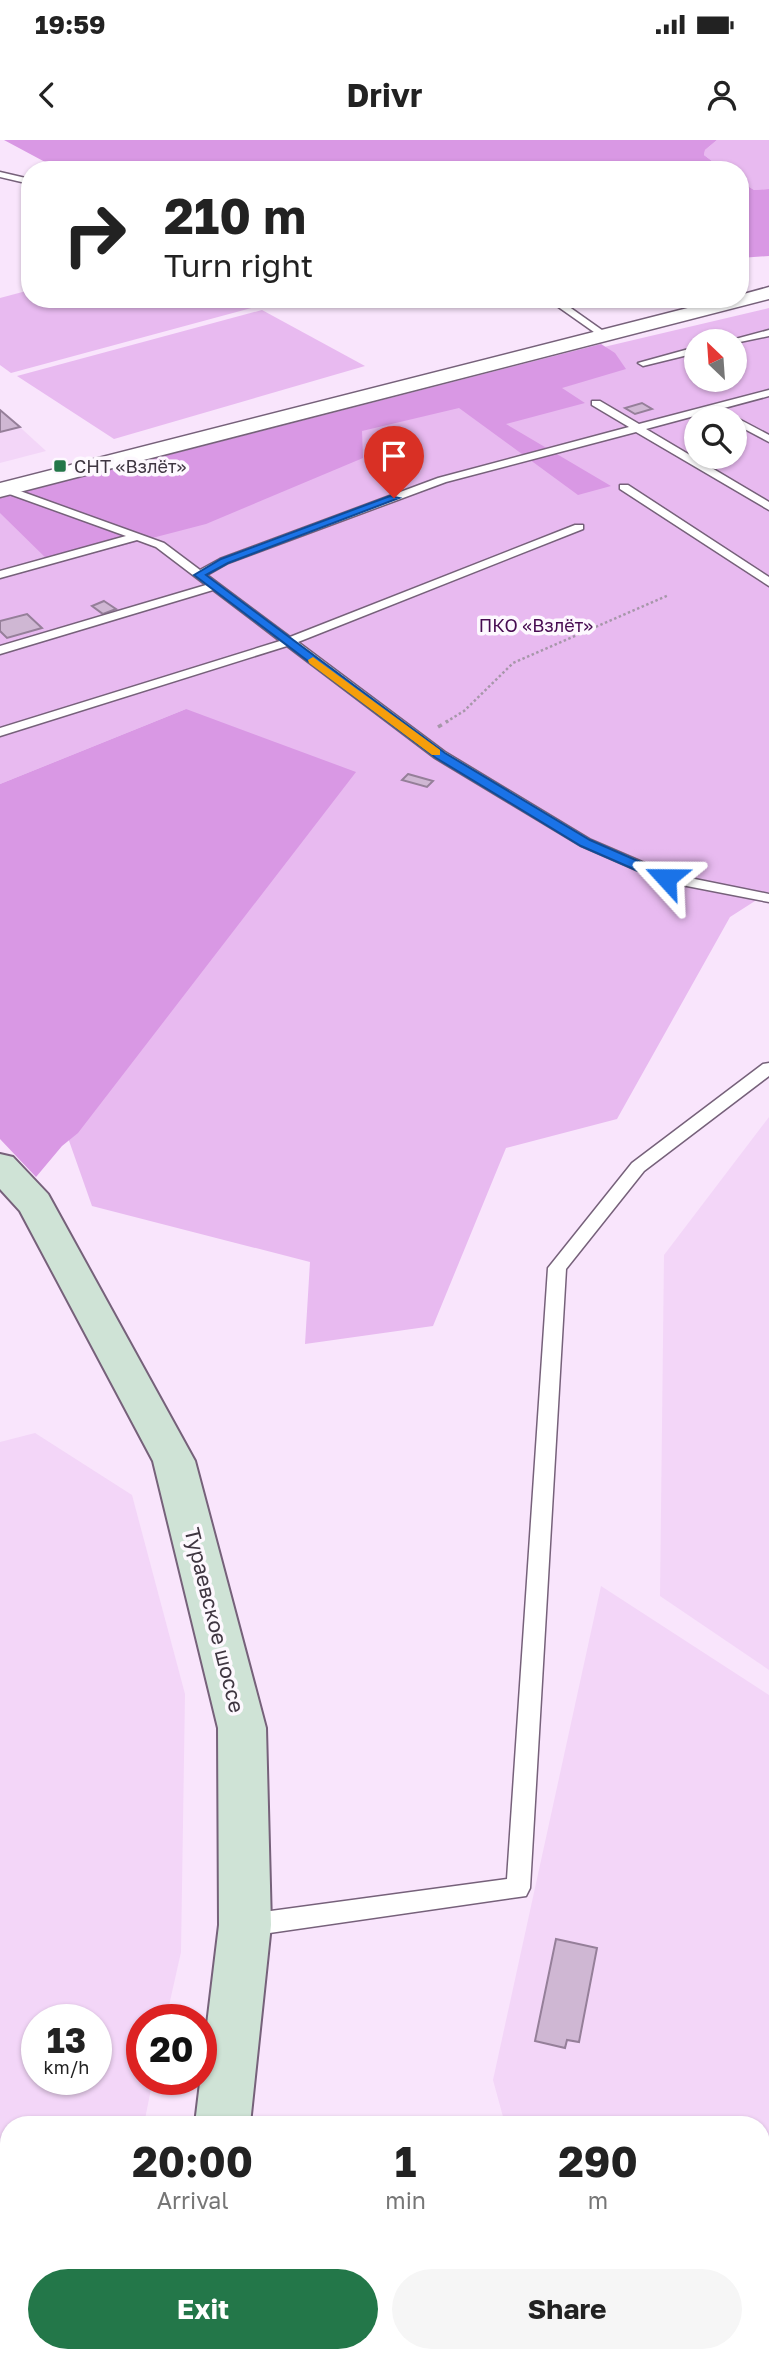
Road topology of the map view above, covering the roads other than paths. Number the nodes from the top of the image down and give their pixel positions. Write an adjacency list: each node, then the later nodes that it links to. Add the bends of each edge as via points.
1 (0, 174): 2 (lane)
2 (21, 180)
3 (769, 293): 4 (street)
4 (749, 298)
5 (564, 308): 8 (lane)
6 (710, 308): 8 (street)
7 (769, 332): 9 (lane)
8 (604, 335): 20 (street)
9 (747, 338)
10 (684, 353): 11 (lane)
11 (643, 363)
12 (769, 393): 14 (lane)
13 (596, 403): 17 (lane)
14 (717, 406)
15 (684, 415): 17 (lane)
16 (747, 426): 18 (lane)
17 (638, 427): 21 (lane); 25 (lane, via 442,480 224,561)
18 (769, 439)
19 (624, 487): 26 (lane)
20 (3, 489): 23 (lane)
21 (769, 507)
22 (579, 527): 28 (lane)
23 (135, 537): 24 (lane); 25 (lane, via 160,545)
24 (0, 575)
25 (199, 575): 27 (lane)
26 (769, 582)
27 (214, 586): 28 (lane); 29 (lane)
28 (288, 642): 30 (lane); 31 (lane, via 440,755 586,843 666,878)
29 (0, 650)
30 (0, 732)
31 (769, 898)
32 (769, 1068): 34 (lane, via 638,1167 557,1268 518,1888)
33 (0, 1166): 34 (main road, Тураевское шоссе, via 35,1203 174,1461 242,1728)
34 (245, 1925): 35 (main road, Тураевское шоссе)
35 (224, 2116)

